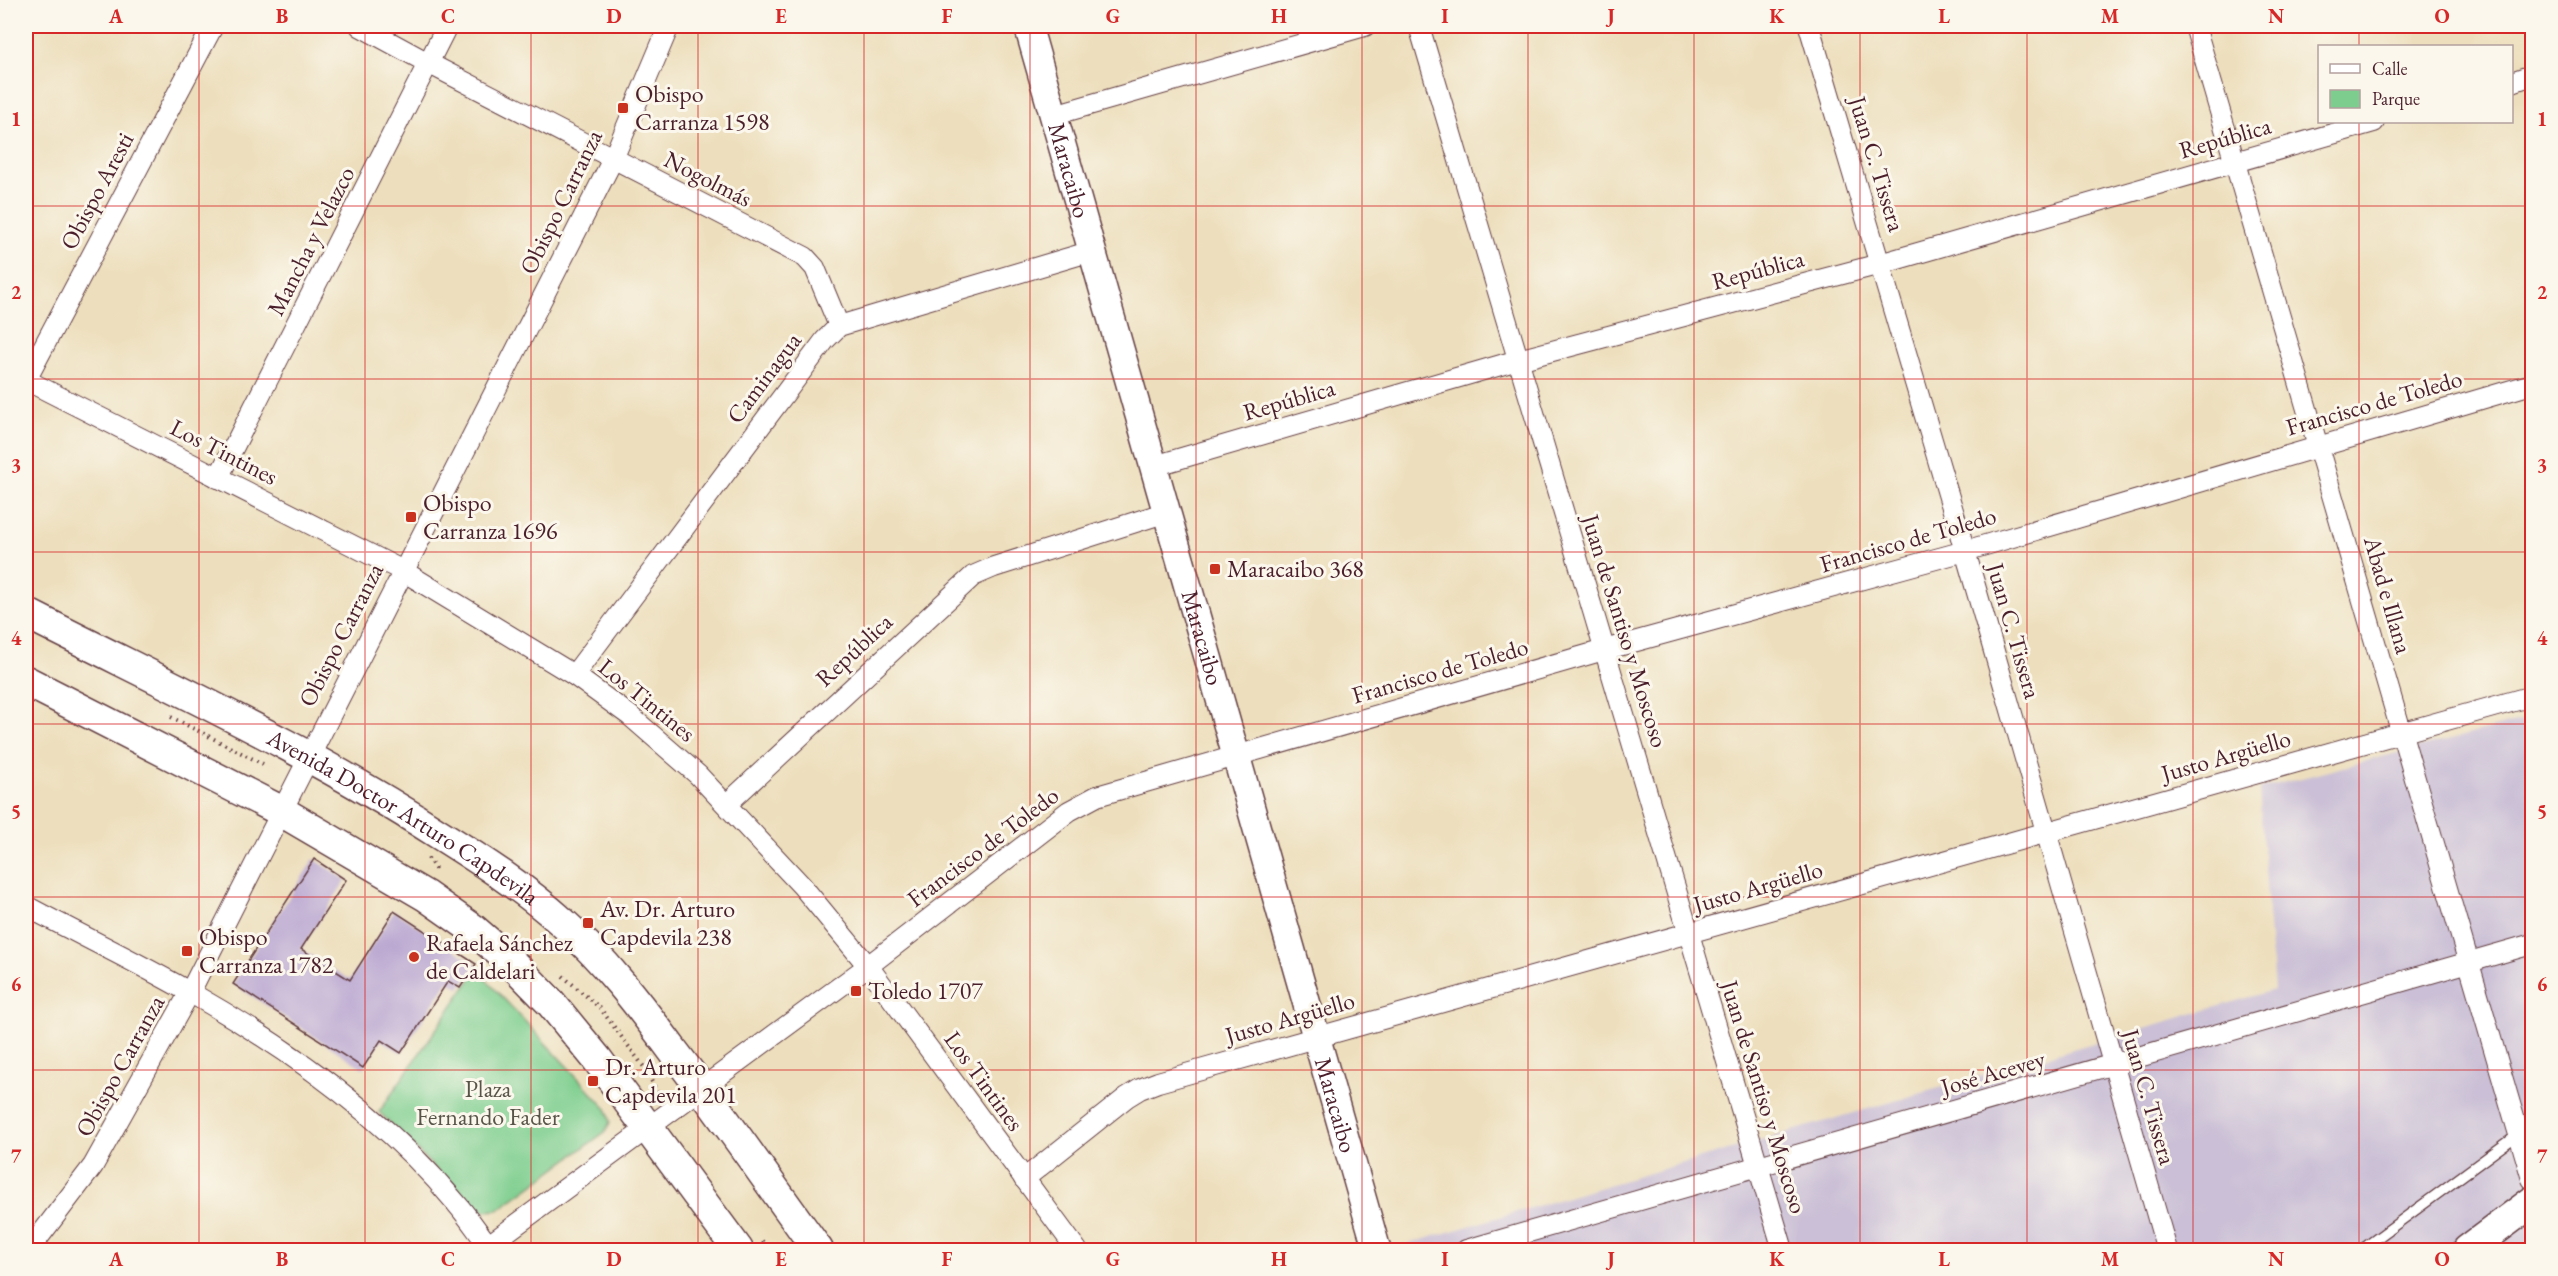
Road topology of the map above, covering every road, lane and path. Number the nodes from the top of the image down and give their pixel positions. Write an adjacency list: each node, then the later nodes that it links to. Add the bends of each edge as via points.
1 (213, 26): 21 (street, Obispo Aresti)
2 (360, 26): 10 (street, Nogolmás)
3 (447, 26): 10 (street, Mancha y Velazco)
4 (669, 26): 15 (street, Obispo Carranza)
5 (1028, 26): 13 (main road, Maracaibo)
6 (1365, 26): 13 (street)
7 (1419, 26): 20 (street, Juan de Santiso y Moscoso)
8 (1809, 26): 18 (street, Juan C. Tissera)
9 (2195, 26): 16 (street, Abad e Illana)
10 (430, 64): 15 (street, Nogolmás); 25 (street, Mancha y Velazco)
11 (2532, 75): 12 (street)
12 (2513, 80)
13 (1054, 115): 17 (main road, Maracaibo)
14 (2371, 123): 16 (street, República)
15 (613, 159): 19 (street, Nogolmás, via 805,257 815,268); 28 (street, Obispo Carranza)
16 (2235, 162): 18 (street, República); 23 (street, Abad e Illana)
17 (1092, 251): 19 (street); 24 (main road, Maracaibo)
18 (1880, 264): 20 (street, República); 27 (street, Juan C. Tissera)
19 (839, 326): 31 (street, Caminagua)
20 (1518, 360): 24 (street, República); 30 (street, Juan de Santiso y Moscoso)
21 (26, 380): 25 (street, Los Tintines)
22 (2532, 384): 23 (street, Francisco de Toledo)
23 (2318, 446): 27 (street, Francisco de Toledo); 34 (street, Abad e Illana)
24 (1154, 466): 26 (main road, Maracaibo)
25 (218, 478): 28 (street, Los Tintines)
26 (1167, 512): 35 (main road, Maracaibo); 37 (street, República, via 973,576)
27 (1965, 551): 30 (street, Francisco de Toledo); 39 (street, Juan C. Tissera)
28 (403, 571): 31 (street, Los Tintines); 36 (street, Obispo Carranza)
29 (26, 613): 36 (main road, Avenida Doctor Arturo Capdevila)
30 (1604, 651): 35 (street, Francisco de Toledo); 41 (street, Juan de Santiso y Moscoso)
31 (574, 675): 37 (street, Los Tintines, via 629,715)
32 (26, 681): 38 (main road)
33 (2532, 696): 34 (street, Justo Argüello)
34 (2401, 732): 39 (street, Justo Argüello); 43 (street, Abad e Illana)
35 (1236, 756): 44 (street, Francisco de Toledo, via 1097,796 1069,811); 46 (main road, Maracaibo)
36 (309, 757): 38 (street, Obispo Carranza); 48 (main road, Avenida Doctor Arturo Capdevila, via 499,872 562,922 609,969)
37 (727, 804): 44 (street, Los Tintines)
38 (280, 811): 45 (street, Obispo Carranza); 49 (main road, via 426,896 473,929 551,1003)
39 (2045, 834): 41 (street, Justo Argüello); 47 (street, Juan C. Tissera)
40 (26, 906): 45 (street)
41 (1688, 933): 46 (street, Justo Argüello); 51 (street, Juan de Santiso y Moscoso)
42 (2532, 944): 43 (street, José Acevey)
43 (2469, 963): 47 (street, José Acevey); 50 (street, Abad e Illana)
44 (868, 966): 48 (street, Francisco de Toledo); 52 (street, Los Tintines)
45 (190, 992): 55 (street, via 266,1039 368,1115 456,1202); 56 (street, Obispo Carranza, via 93,1166)
46 (1317, 1037): 52 (street, Justo Argüello, via 1140,1089); 60 (main road, Maracaibo)
47 (2113, 1066): 51 (street, José Acevey); 63 (street, Juan C. Tissera)
48 (702, 1088): 49 (street, Francisco de Toledo); 58 (main road, Avenida Doctor Arturo Capdevila)
49 (649, 1128): 55 (street, Francisco de Toledo); 57 (main road)
50 (2519, 1134): 53 (street, Abad e Illana); 64 (lane)
51 (1758, 1167): 61 (street, José Acevey); 62 (street, Juan de Santiso y Moscoso)
52 (1024, 1179): 59 (street, Los Tintines)
53 (2532, 1179)
54 (2532, 1202): 65 (main road)
55 (487, 1249)
56 (29, 1251)
57 (738, 1251)
58 (818, 1251)
59 (1077, 1251)
60 (1377, 1251)
61 (1466, 1251)
62 (1783, 1251)
63 (2167, 1251)
64 (2361, 1251)
65 (2468, 1251)

